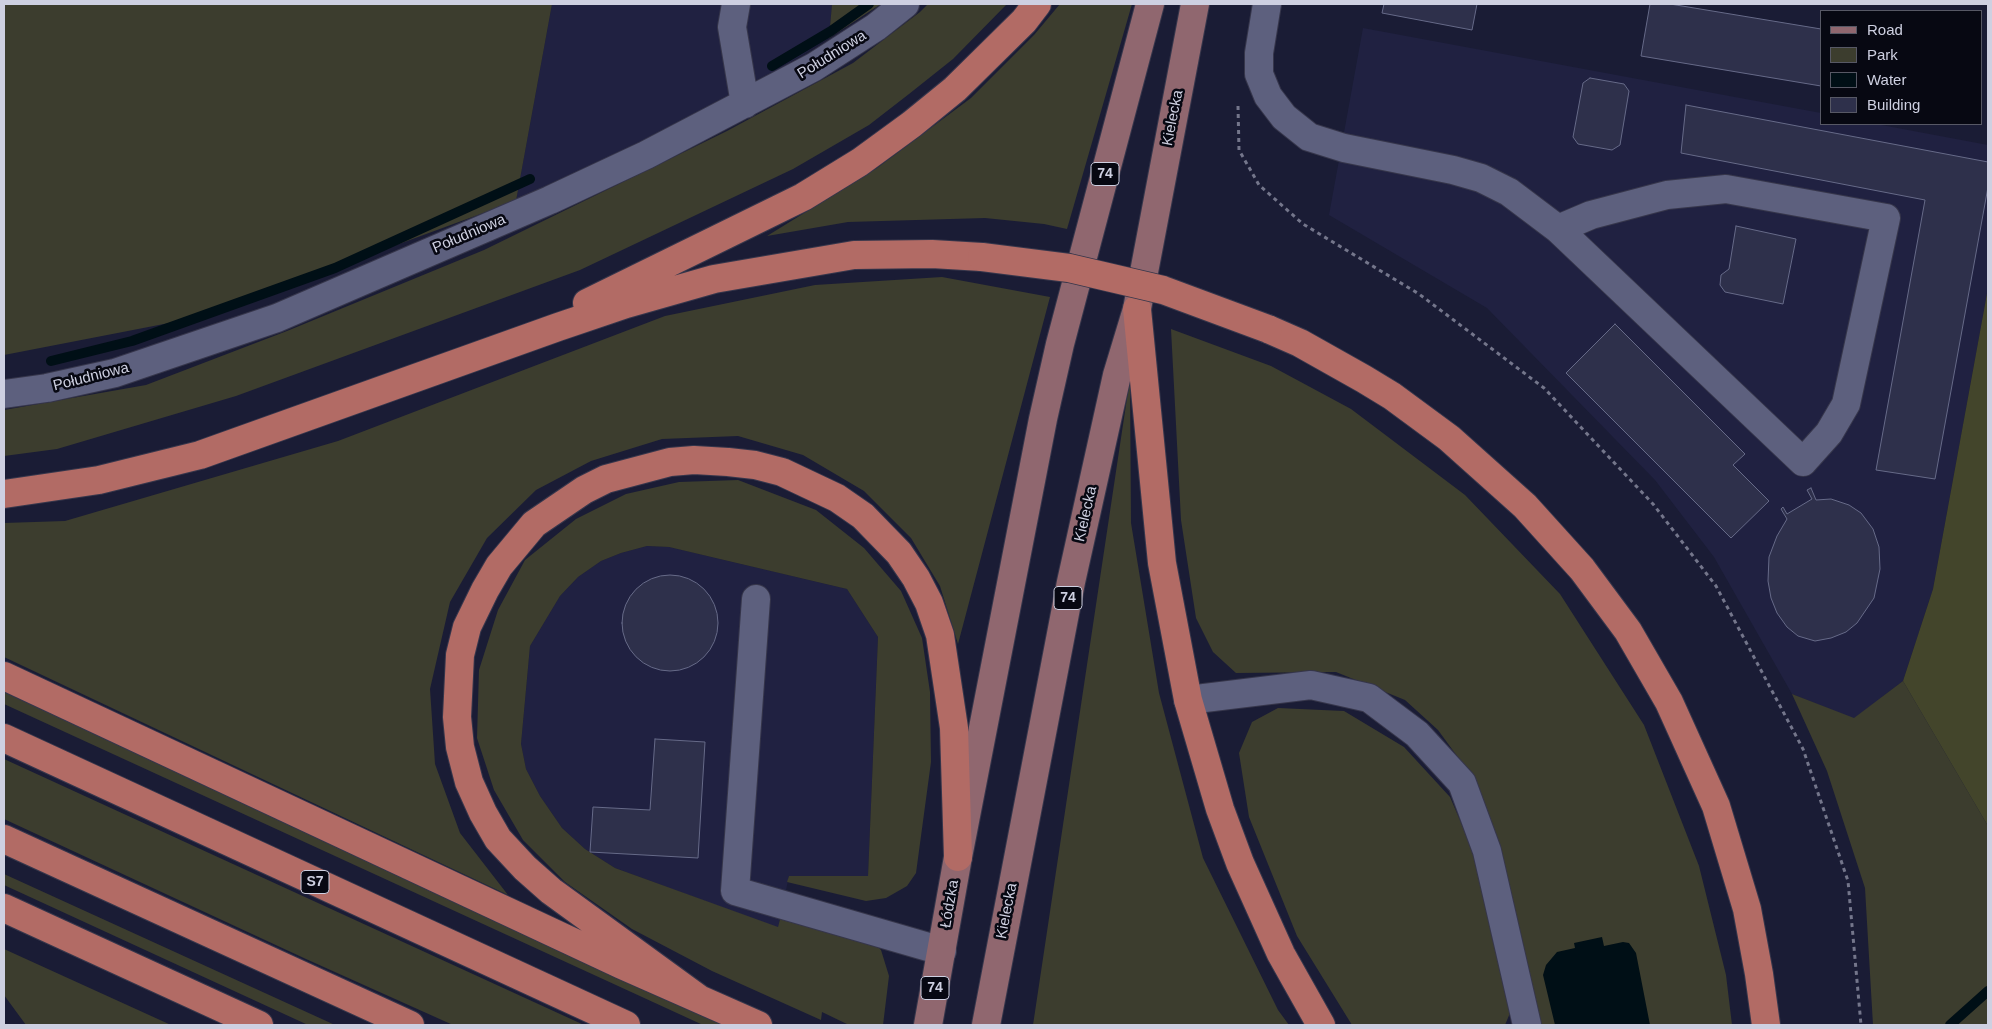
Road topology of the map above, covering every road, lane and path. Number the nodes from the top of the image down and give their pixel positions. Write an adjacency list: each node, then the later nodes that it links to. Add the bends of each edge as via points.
1 (736, 4): 8 (street, via 732,27)
2 (905, 4): 8 (street, Południowa, via 848,46)
3 (1038, 4): 11 (highway, via 955,88 860,162 803,197)
4 (1150, 4): 19 (main road, 74, via 1043,419)
5 (1195, 4): 10 (main road, Kielecka / 74)
6 (1267, 4): 9 (street, via 1258,53 1260,74 1268,96 1284,118 1309,137 1344,148 1480,178 1509,192)
7 (1237, 101): 32 (path, via 1239,150 1259,185 1303,224 1419,294 1544,388 1653,504 1716,586 1803,749 1848,881)
8 (745, 104): 12 (street, Południowa, via 550,200 277,318 114,372 47,388)
9 (1558, 229): 9 (street, via 1591,215 1667,195 1726,188 1886,218 1846,404 1829,433 1803,462)
10 (1137, 309): 16 (highway, via 1162,564); 28 (main road, Kielecka / 74, via 1117,375 1071,582)
11 (492, 350): 13 (highway, via 200,455 99,480); 31 (highway, bridge, via 673,290 766,269 854,255 932,254 1025,261 1117,278 1163,290 1308,347 1424,418 1455,443 1525,506 1582,569 1628,631 1682,728 1716,806 1747,909)
12 (4, 394)
13 (4, 494)
14 (756, 599): 21 (street, via 735,891)
15 (4, 676): 22 (highway)
16 (1188, 700): 29 (highway, via 1217,800 1240,863 1281,954); 30 (street, via 1311,685 1369,698 1417,734 1462,783 1487,851)
17 (4, 738): 25 (highway, S7)
18 (4, 839): 24 (highway)
19 (958, 857): 21 (main road, Łódzka / 74); 22 (highway, via 954,728 940,635 916,578 898,553 863,516 837,498 782,472 728,462 670,462 606,479 584,490 534,524 499,566 484,590 460,655 457,717 460,747 469,782 483,813 498,839 525,868 591,921)
20 (4, 908): 23 (highway)
21 (942, 951): 27 (main road, 74)
22 (698, 998): 26 (highway)
23 (259, 1025)
24 (410, 1025)
25 (626, 1025)
26 (758, 1025)
27 (928, 1025)
28 (986, 1025)
29 (1321, 1025)
30 (1527, 1025)
31 (1766, 1025)
32 (1861, 1025)

